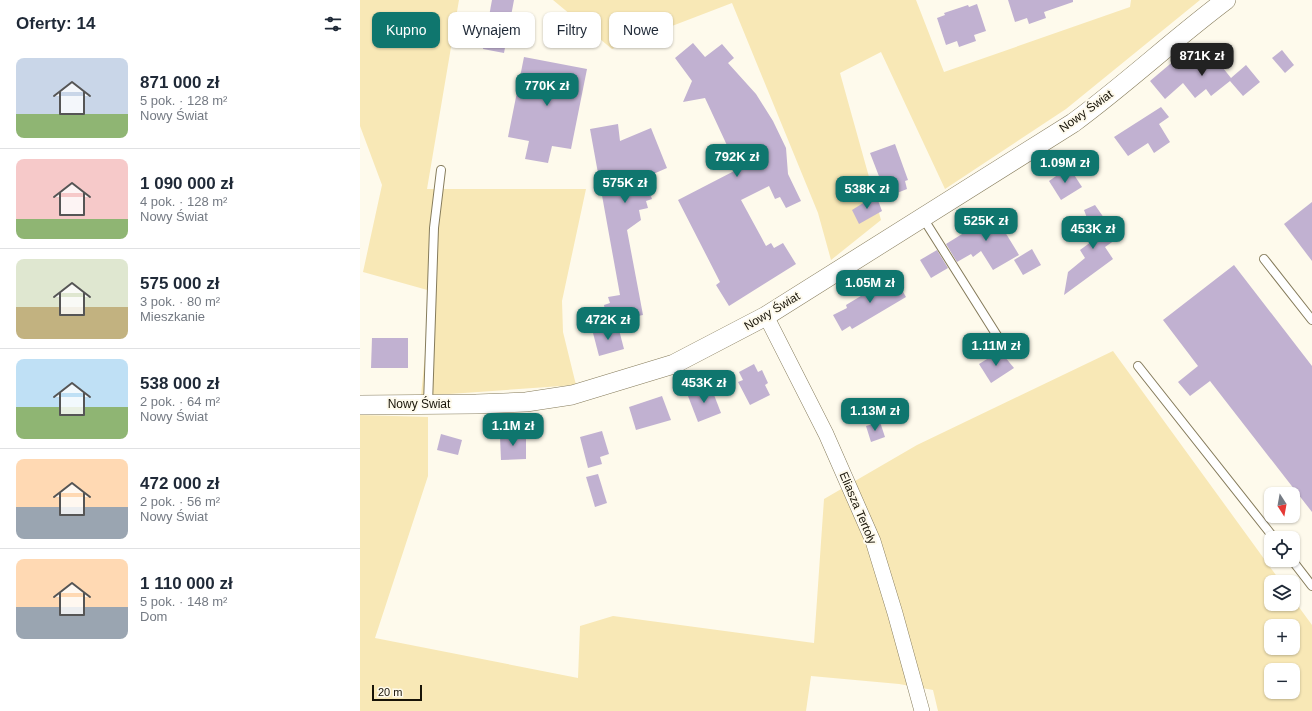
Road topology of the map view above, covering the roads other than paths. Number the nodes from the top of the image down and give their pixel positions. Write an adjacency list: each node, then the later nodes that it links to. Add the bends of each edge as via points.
1 (1226, 0): 3 (street, Nowy Świat, via 1073,123)
2 (441, 170): 9 (lane, via 434,228)
3 (923, 218): 5 (street, Nowy Świat); 7 (lane)
4 (1264, 258): 6 (lane)
5 (766, 316): 9 (street, Nowy Świat, via 674,364 572,395 526,402); 14 (street, Eliasza Tertoły, via 826,434 873,541)
6 (1312, 320)
7 (1008, 353)
8 (1138, 366): 11 (lane)
9 (428, 404): 10 (street, Nowy Świat)
10 (360, 405)
11 (1268, 531)
12 (1297, 567): 13 (lane)
13 (1312, 586)
14 (922, 711)

